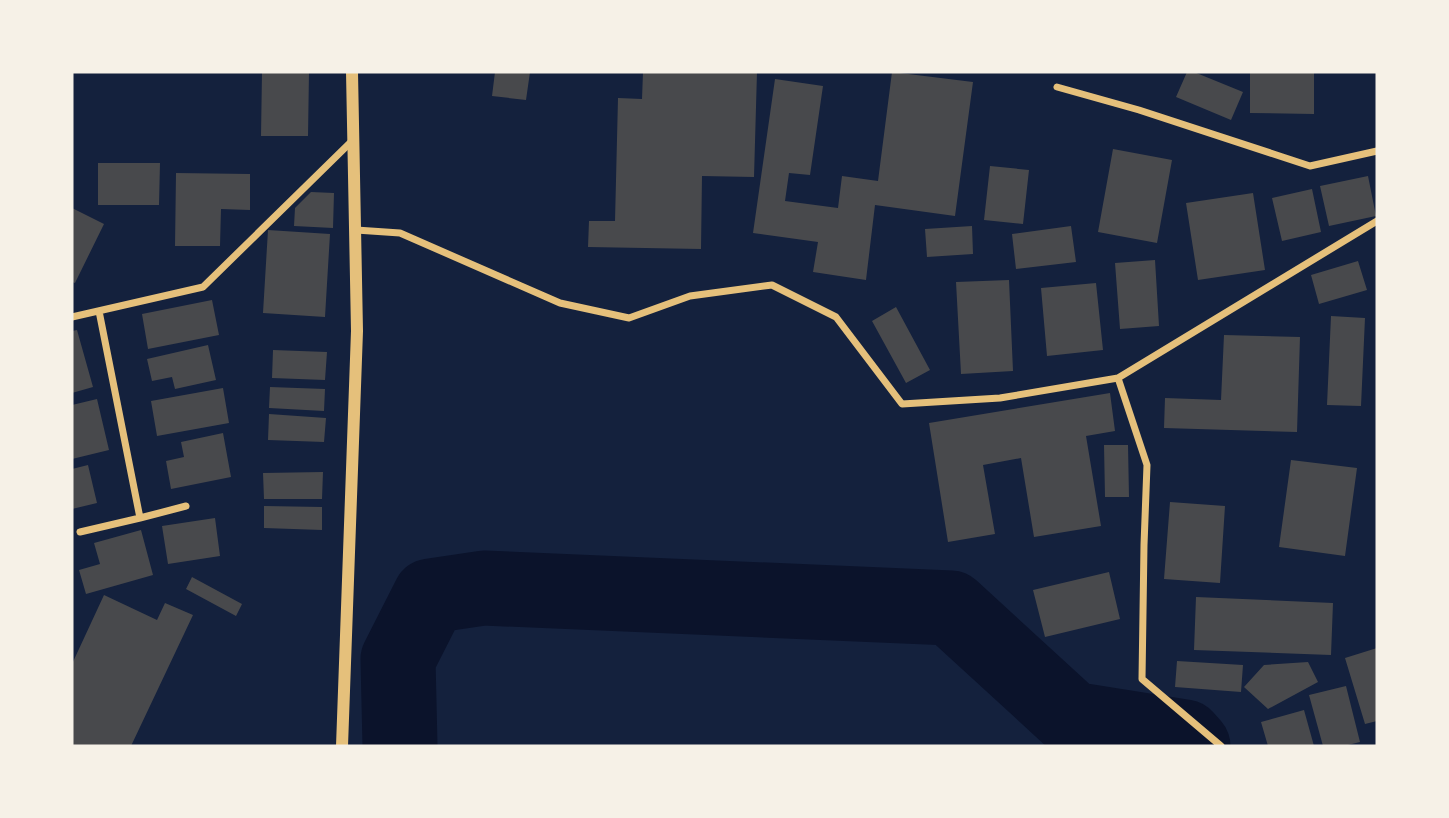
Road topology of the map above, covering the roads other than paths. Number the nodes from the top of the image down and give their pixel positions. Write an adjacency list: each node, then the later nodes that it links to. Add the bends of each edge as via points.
1 (352, 72): 3 (street)
2 (1057, 87): 4 (street, via 1310,166)
3 (354, 138): 6 (street); 7 (street, via 203,287)
4 (1377, 151)
5 (1377, 221): 9 (street)
6 (356, 230): 9 (street, via 400,233 560,303 629,318 690,296 772,285 836,317 902,404 1000,398); 13 (street, via 357,331)
7 (99, 311): 8 (street); 11 (street)
8 (72, 317)
9 (1118, 378): 14 (street, via 1147,465 1142,679)
10 (186, 506): 11 (street)
11 (140, 518): 12 (street)
12 (80, 533)
13 (342, 743)
14 (1221, 746)

